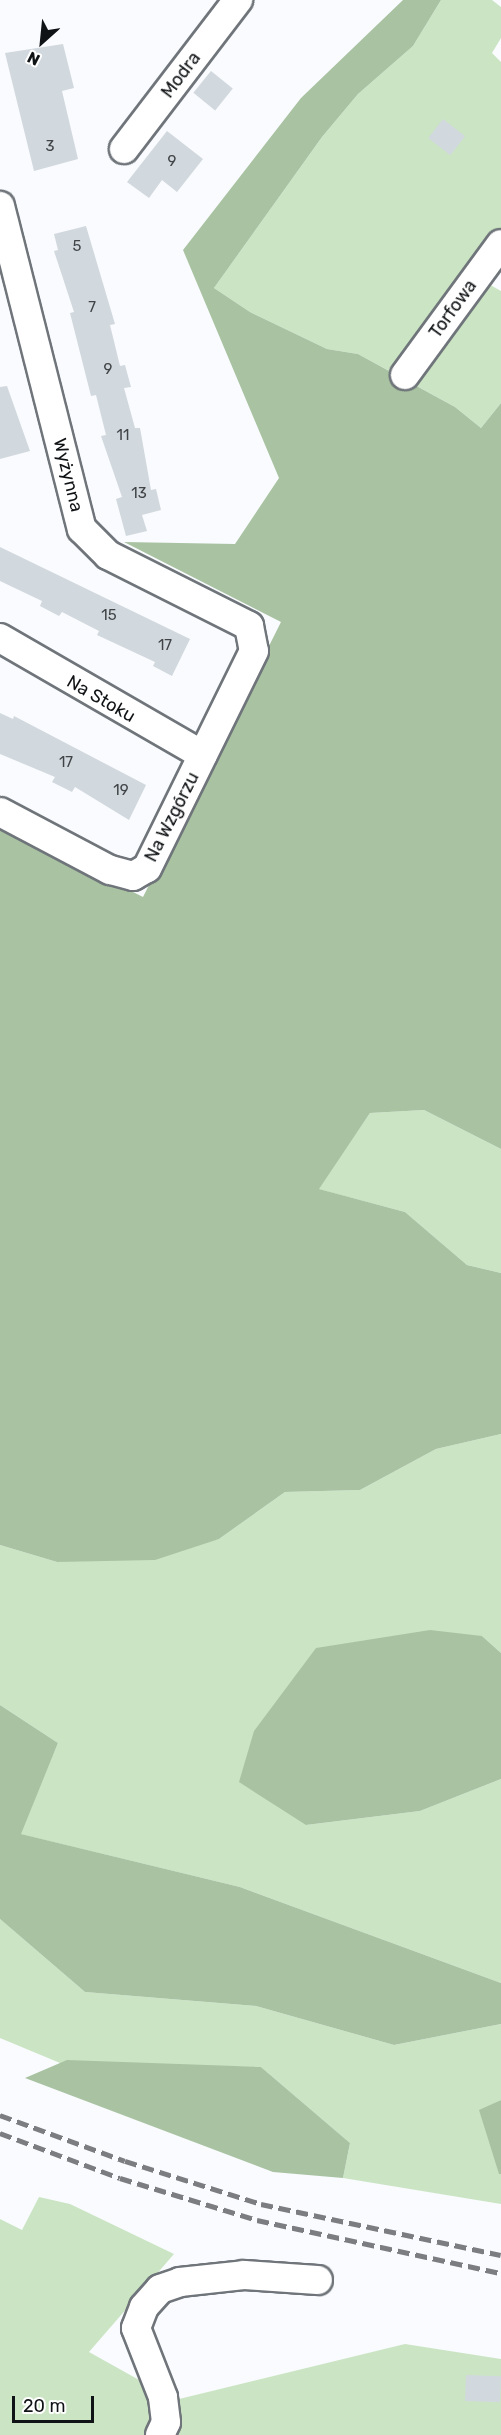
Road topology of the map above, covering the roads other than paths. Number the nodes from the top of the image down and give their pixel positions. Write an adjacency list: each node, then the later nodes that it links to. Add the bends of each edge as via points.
1 (238, 0): 2 (street, Modra)
2 (124, 149)
3 (0, 206): 7 (street, Wyżynna, via 82,529 108,555 249,626)
4 (501, 244): 5 (street, Torfowa)
5 (405, 375)
6 (0, 638): 8 (street, Na Stoku)
7 (254, 651): 8 (street, Na Wzgórzu)
8 (203, 755): 9 (street, Na Wzgórzu, via 147,868 133,876 110,870)
9 (0, 812)
10 (318, 2280): 11 (street, via 244,2275 180,2282 160,2289 144,2307 136,2328 163,2397 166,2422)
11 (160, 2435)

